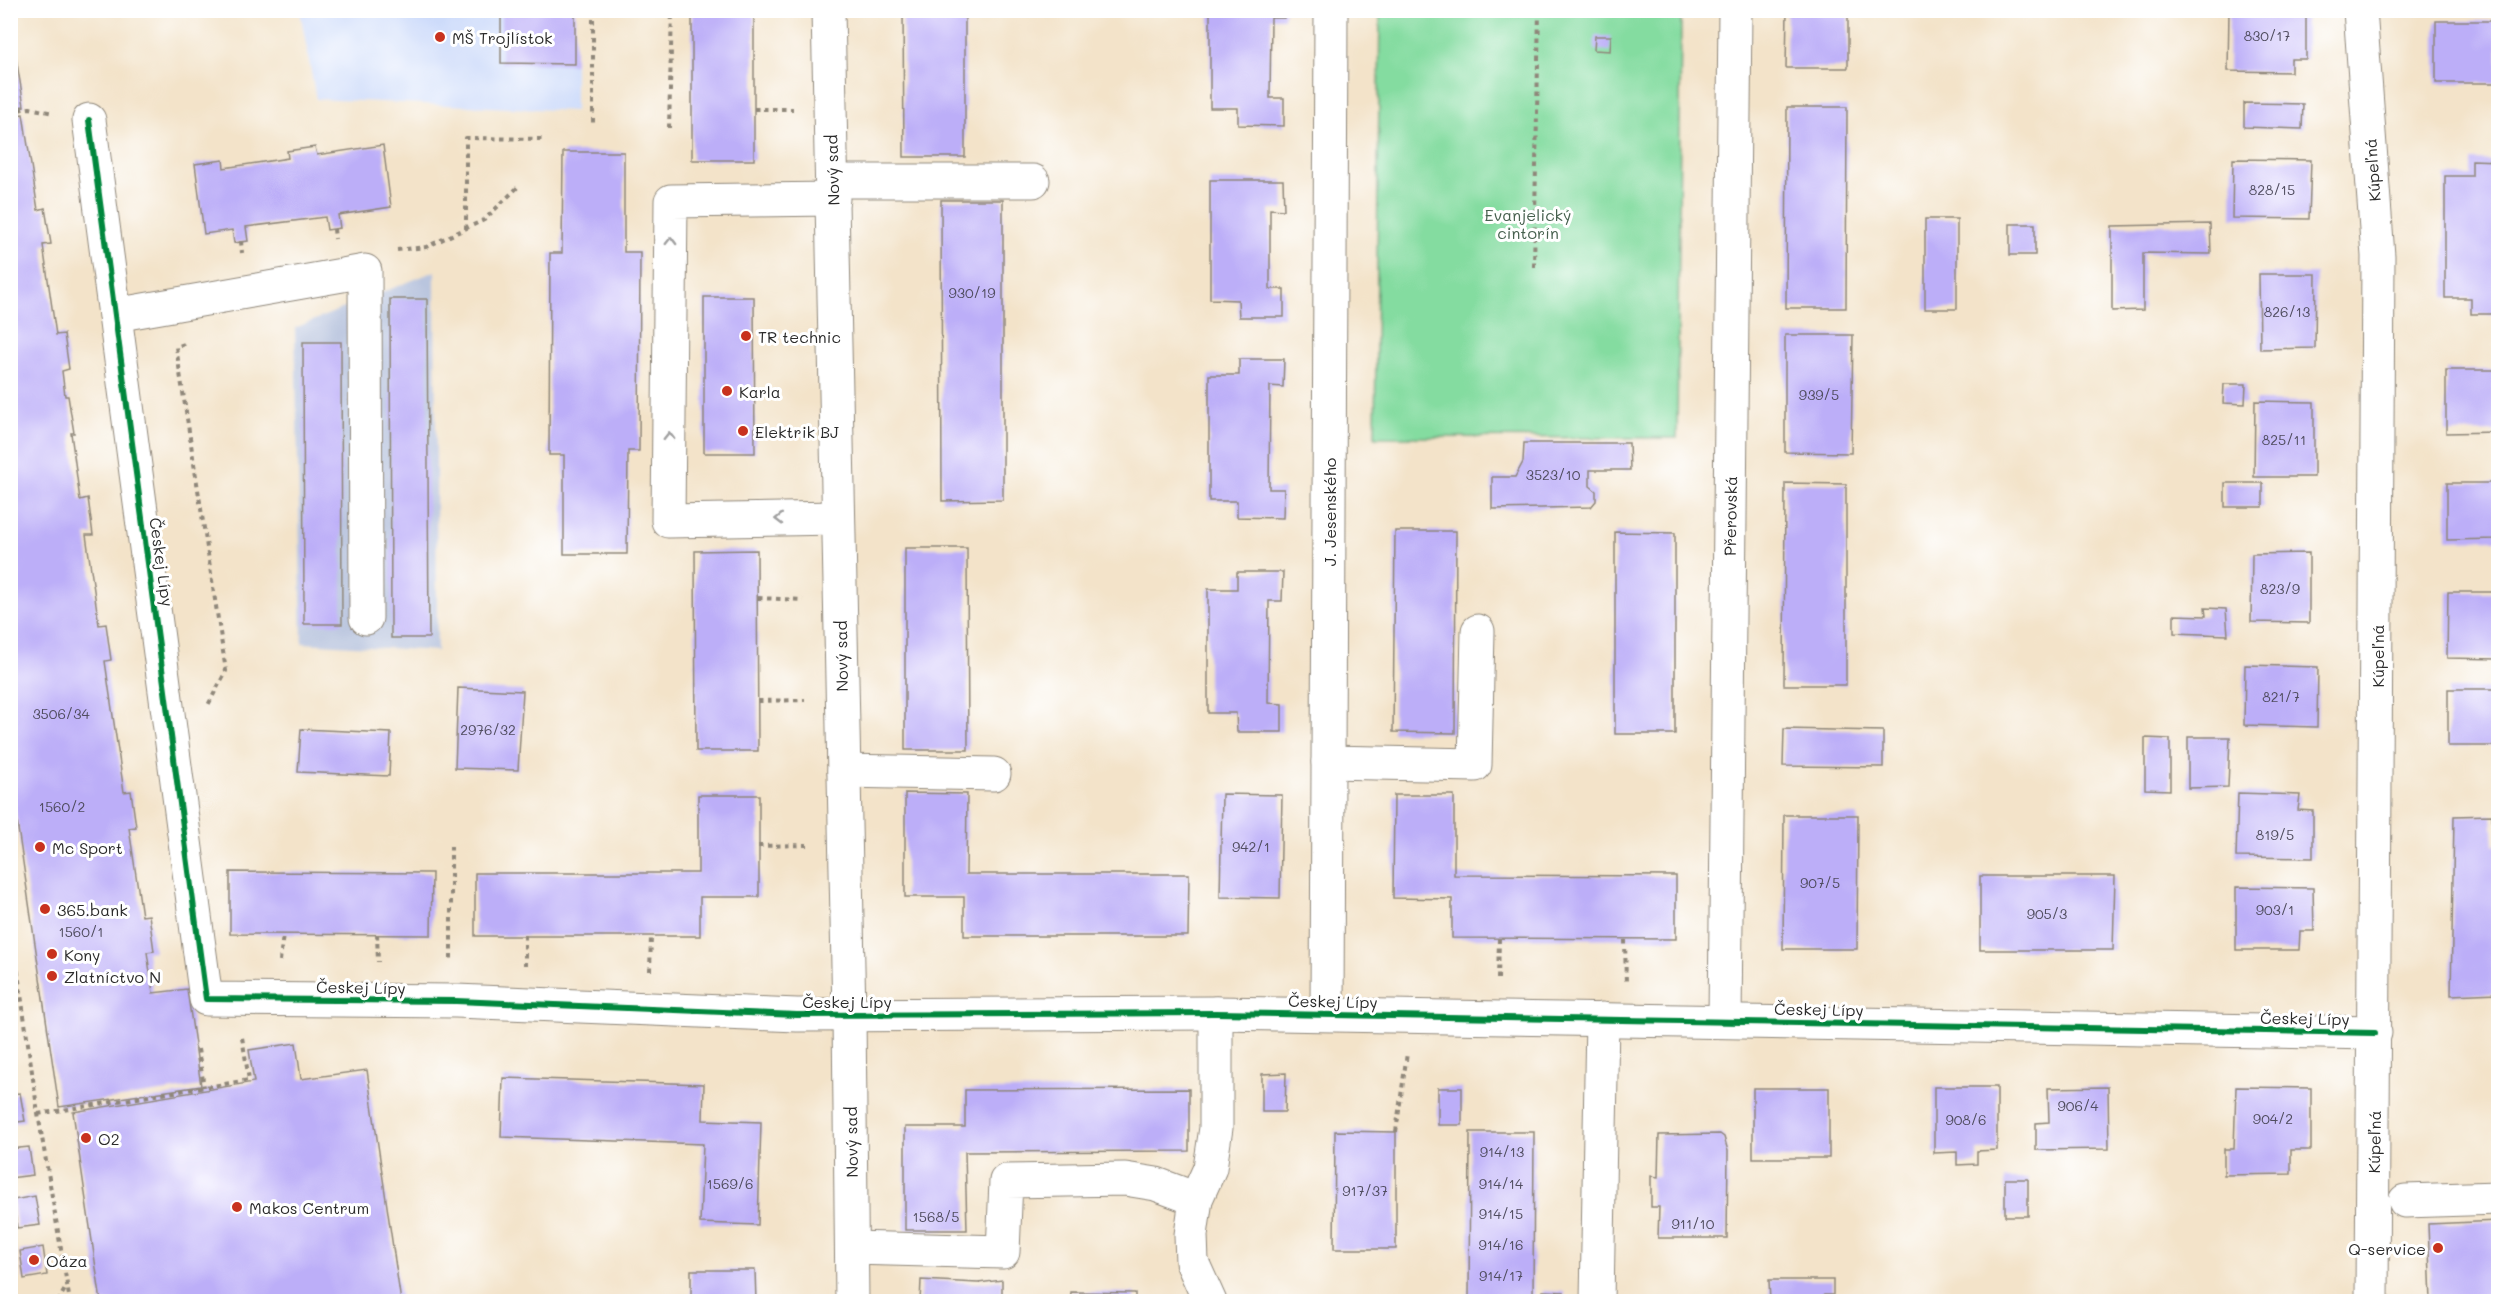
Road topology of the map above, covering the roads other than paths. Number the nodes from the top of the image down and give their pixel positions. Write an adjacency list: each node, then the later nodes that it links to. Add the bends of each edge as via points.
1 (1331, 10): 12 (street, J. Jesenského)
2 (1735, 10): 19 (street, Přerovská)
3 (2360, 10): 20 (street, Kúpeľná, via 2379,256)
4 (813, 11): 7 (street, Nový sad)
5 (89, 120): 8 (street, Českej Lípy)
6 (1033, 181): 7 (street)
7 (832, 190): 9 (street, Nový sad); 9 (street, one-way to 7, via 668,521 671,201)
8 (115, 315): 10 (street, via 365,271); 17 (street, Českej Lípy, via 206,999 456,1001)
9 (837, 519): 13 (street, Nový sad)
10 (366, 618)
11 (1478, 631): 12 (street, via 1475,765)
12 (1328, 762): 16 (street, J. Jesenského)
13 (844, 771): 14 (street); 17 (street, Nový sad)
14 (994, 774)
15 (1215, 1013): 16 (street, Českej Lípy); 17 (street, Českej Lípy); 22 (street, via 1216,1128 1210,1167)
16 (1326, 1014): 18 (street, Českej Lípy)
17 (849, 1015): 24 (street, Nový sad)
18 (1602, 1019): 19 (street, Českej Lípy); 27 (street)
19 (1725, 1021): 20 (street, Českej Lípy)
20 (2375, 1033): 28 (street, Kúpeľná)
21 (2499, 1198): 23 (street)
22 (1196, 1199): 24 (street, via 1156,1184 1125,1179 1006,1181 1003,1252); 26 (street, via 1192,1262)
23 (2405, 1201)
24 (852, 1248): 25 (street, Nový sad)
25 (852, 1302)
26 (1210, 1302)
27 (1597, 1302)
28 (2372, 1302)

